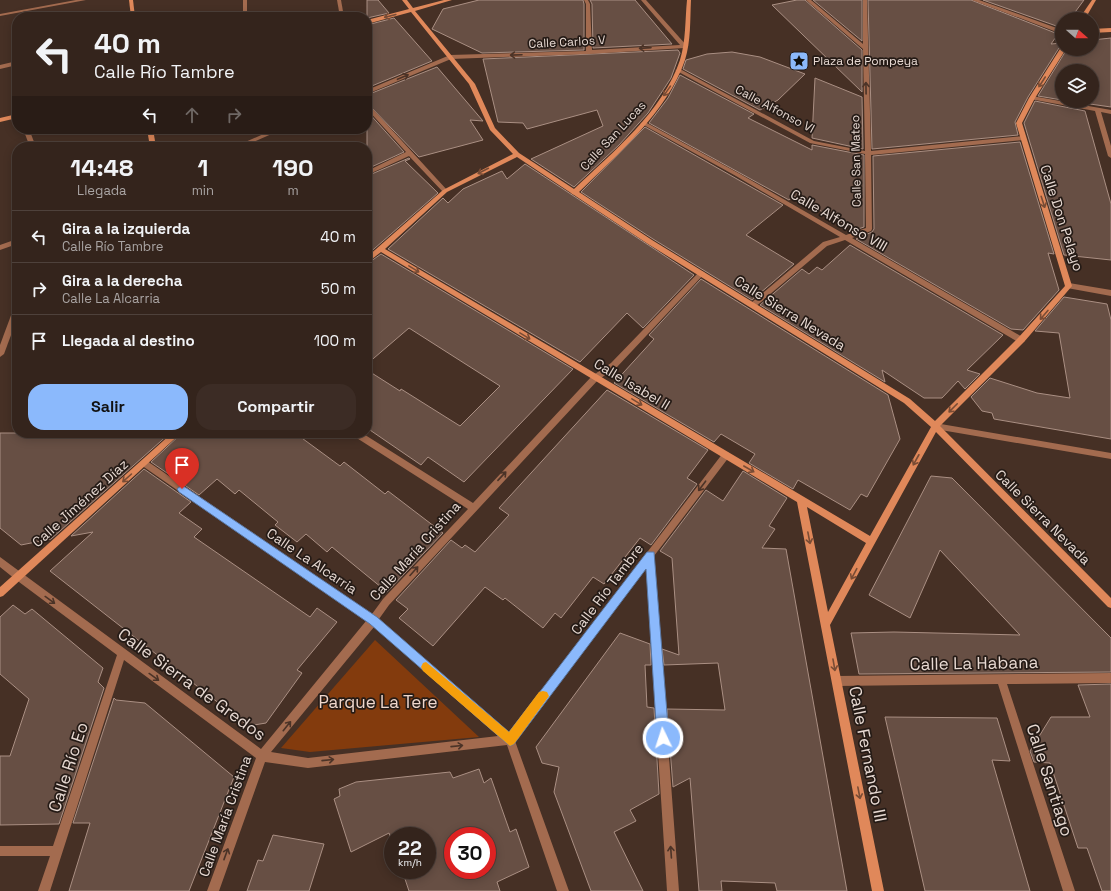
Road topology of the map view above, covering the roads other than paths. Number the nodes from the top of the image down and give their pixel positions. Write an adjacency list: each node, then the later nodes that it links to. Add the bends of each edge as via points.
1 (84, 0): 15 (street)
2 (131, 0): 16 (street)
3 (245, 0): 17 (street)
4 (339, 0): 18 (street)
5 (404, 0): 14 (street, Calle Sierra Nevada)
6 (450, 0): 14 (street)
7 (586, 0): 28 (street)
8 (643, 0): 26 (street)
9 (689, 0): 26 (street, Calle San Lucas)
10 (808, 0): 27 (street)
11 (865, 0): 27 (street, Calle San Mateo)
12 (974, 0): 23 (street)
13 (1094, 0): 19 (street)
14 (413, 10): 22 (street, one-way to 22); 30 (street, Calle Sierra Nevada)
15 (21, 12)
16 (132, 12)
17 (245, 12)
18 (341, 12)
19 (1086, 12)
20 (12, 14): 21 (street)
21 (0, 16)
22 (372, 21)
23 (1055, 29)
24 (1111, 30): 25 (street)
25 (1099, 31)
26 (684, 46): 28 (street, Calle Carlos V, one-way to 28); 33 (street, Calle San Lucas)
27 (865, 48): 47 (street, Calle San Mateo, one-way to 27)
28 (589, 52): 30 (street, Calle Carlos V, one-way to 30)
29 (1059, 56): 35 (street, Calle Don Pelayo, one-way to 35)
30 (450, 57): 34 (street, one-way to 30); 48 (street, Calle Sierra Nevada, via 472,84 492,129)
31 (12, 65): 32 (street)
32 (0, 67)
33 (678, 70): 41 (street, Calle San Lucas, one-way to 41, via 670,88); 47 (street, Calle Alfonso VI, via 812,142)
34 (372, 90)
35 (1032, 98): 36 (street); 44 (street, Calle Don Pelayo, via 1019,123)
36 (1098, 110): 38 (street); 49 (street)
37 (372, 111): 46 (street)
38 (1111, 112)
39 (12, 117): 40 (street)
40 (0, 120)
41 (643, 123): 52 (street, Calle San Lucas); 53 (street, Calle Alfonso VIII)
42 (269, 134): 43 (street)
43 (264, 136): 45 (street)
44 (1023, 138): 47 (street, Calle Alfonso VI); 59 (street, Calle Don Pelayo, one-way to 59)
45 (249, 142)
46 (410, 153): 50 (street); 51 (street)
47 (867, 153): 53 (street, Calle San Mateo, via 869,229)
48 (517, 154): 51 (street, one-way to 51); 52 (street, Calle Sierra Nevada)
49 (1111, 156)
50 (372, 171)
51 (444, 191): 56 (street)
52 (574, 193): 58 (street, Calle Sierra Nevada)
53 (846, 238): 61 (street, Calle San Mateo, via 825,244); 63 (street, Calle Alfonso VIII)
54 (12, 243): 55 (street)
55 (0, 248)
56 (380, 249): 57 (street); 65 (street, Calle Isabel II, one-way to 65)
57 (372, 256)
58 (702, 273): 61 (street, Calle Sierra Nevada); 65 (street, Calle María Cristina, via 614,365)
59 (1070, 286): 60 (street); 63 (street, Calle Don Pelayo, one-way to 63)
60 (1111, 292)
61 (753, 305): 66 (street, Calle Sierra Nevada, via 907,401)
62 (12, 323): 64 (street)
63 (1021, 340): 66 (street, Calle Don Pelayo, one-way to 66)
64 (0, 354)
65 (595, 378): 69 (street, Calle Isabel II, one-way to 69); 73 (street, Calle María Cristina, one-way to 65)
66 (935, 426): 70 (street); 74 (street, one-way to 74); 79 (street, Calle Sierra Nevada)
67 (172, 438): 71 (street, Calle Jiménez Díaz)
68 (363, 438): 73 (street)
69 (726, 455): 72 (street, Calle Isabel II, one-way to 72); 75 (street, Calle Río Tambre, one-way to 75)
70 (1111, 456)
71 (144, 463): 77 (street, Calle Jiménez Díaz, one-way to 77); 80 (street, Calle La Alcarria)
72 (801, 500): 74 (street, Calle Isabel II); 81 (street, Calle Fernando III, one-way to 81)
73 (472, 508): 80 (street, Calle María Cristina, one-way to 73, via 386,602)
74 (871, 541): 81 (street, one-way to 81)
75 (650, 555): 86 (street, Calle Río Tambre); 93 (street, one-way to 75)
76 (0, 560): 77 (street, Calle Sierra de Gredos)
77 (18, 576): 78 (street, Calle Jiménez Díaz); 82 (street, Calle Sierra de Gredos, one-way to 82)
78 (0, 593)
79 (1111, 604)
80 (373, 620): 86 (street, Calle La Alcarria); 87 (street, Calle María Cristina, one-way to 80)
81 (826, 624): 85 (street, Calle Fernando III, one-way to 85)
82 (122, 653): 87 (street, Calle Sierra de Gredos, one-way to 87); 89 (street, Calle Río Eo)
83 (1111, 678): 84 (street, Calle La Habana)
84 (1001, 679): 85 (street, Calle La Habana); 95 (street, Calle Santiago)
85 (837, 681): 94 (street, Calle Fernando III, one-way to 94)
86 (510, 740): 87 (street, Calle Sierra de Gredos, one-way to 86, via 308,763); 92 (street)
87 (262, 756): 91 (street, Calle María Cristina, one-way to 87)
88 (0, 851): 89 (street)
89 (58, 851): 90 (street, Calle Río Eo)
90 (44, 891)
91 (212, 891)
92 (563, 891)
93 (674, 891)
94 (878, 891)
95 (1069, 891)

